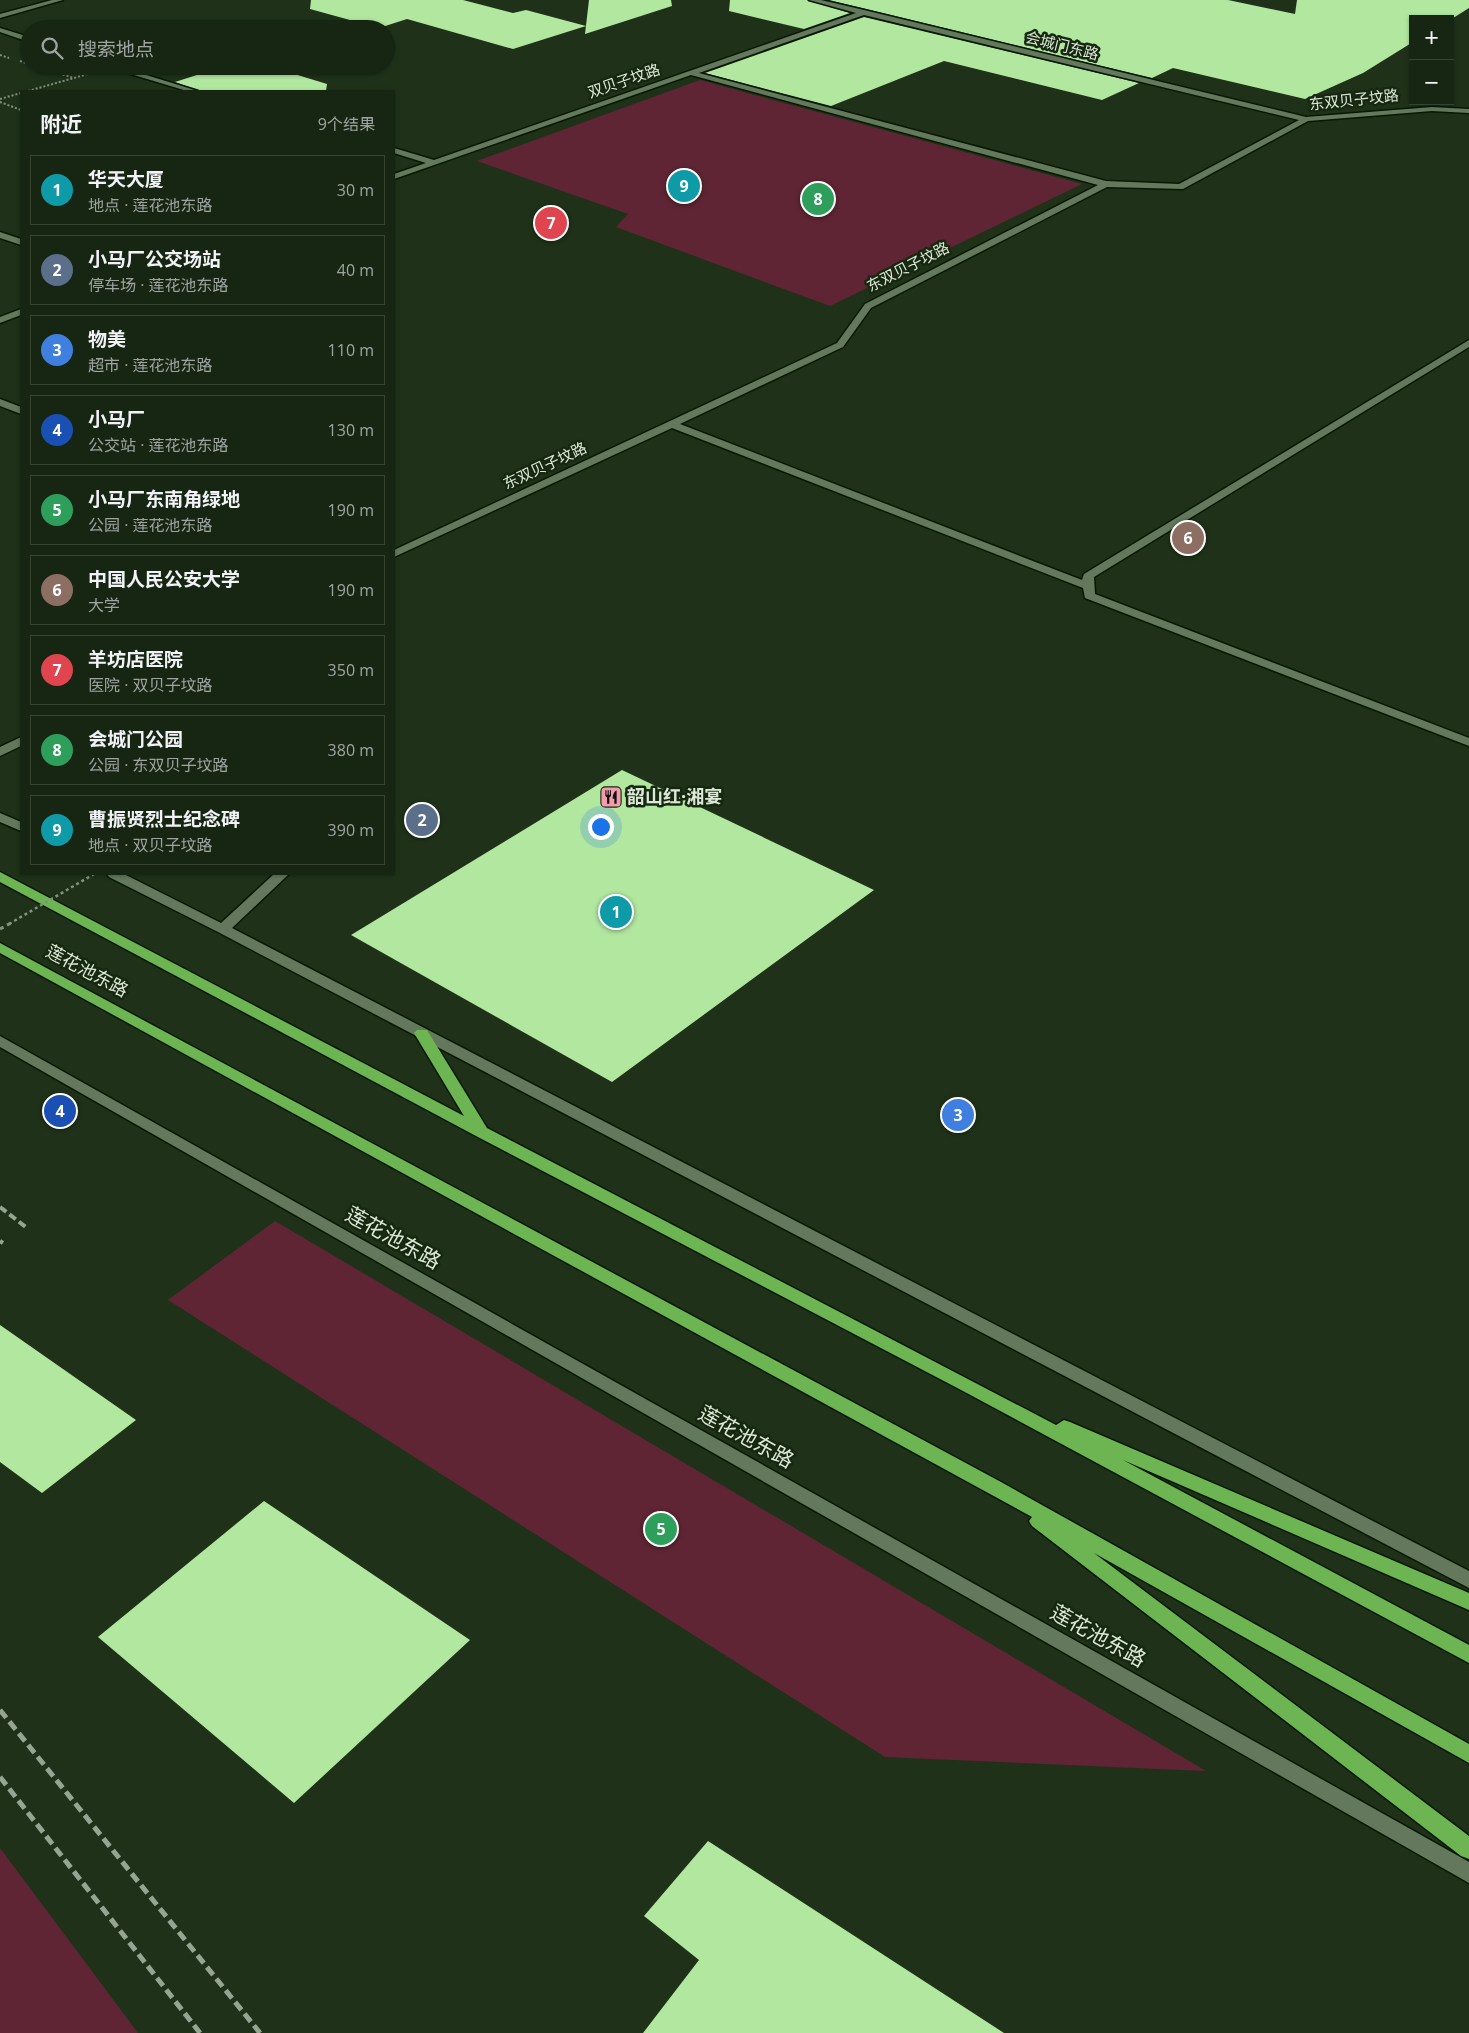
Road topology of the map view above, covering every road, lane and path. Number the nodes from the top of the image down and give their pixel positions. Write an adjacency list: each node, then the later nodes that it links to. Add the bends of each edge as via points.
1 (60, 0): 4 (street)
2 (812, 0): 3 (street, 会城门东路)
3 (864, 12): 7 (street, 双贝子坟路); 18 (street, 会城门东路)
4 (0, 16)
5 (0, 30): 6 (street)
6 (20, 37)
7 (692, 73): 20 (street, 双贝子坟路); 22 (street)
8 (64, 75): 11 (path)
9 (84, 75): 11 (path)
10 (138, 75): 13 (street)
11 (74, 78): 12 (path)
12 (32, 90)
13 (190, 90)
14 (20, 93): 15 (path)
15 (0, 101): 16 (path)
16 (20, 110)
17 (1469, 111): 18 (street, 东双贝子坟路, via 1432,109)
18 (1306, 119): 22 (street, 东双贝子坟路, via 1180,187)
19 (395, 150): 20 (street)
20 (435, 163): 21 (street, 双贝子坟路)
21 (395, 178)
22 (1106, 184): 30 (street, 东双贝子坟路, via 868,306 840,345)
23 (0, 235): 24 (street)
24 (20, 242)
25 (20, 312): 26 (street)
26 (0, 320)
27 (1469, 343): 32 (street, via 1088,576)
28 (0, 402): 29 (street)
29 (20, 410)
30 (671, 424): 31 (street, 东双贝子坟路); 32 (street)
31 (395, 554)
32 (1088, 586): 34 (street, via 1089,596)
33 (20, 742): 36 (street)
34 (1469, 742)
35 (20, 750): 36 (street)
36 (0, 752)
37 (0, 816): 38 (street)
38 (20, 826)
39 (92, 875): 43 (path, bridge)
40 (116, 875): 44 (street)
41 (281, 875): 44 (street)
42 (0, 876): 48 (highway)
43 (0, 929)
44 (223, 929): 46 (street)
45 (0, 947): 50 (highway, 莲花池东路)
46 (422, 1033): 48 (highway); 51 (street)
47 (0, 1041): 56 (street, 莲花池东路)
48 (482, 1132): 49 (highway)
49 (970, 1386): 52 (highway); 53 (highway)
50 (994, 1487): 54 (highway, 莲花池东路); 55 (highway)
51 (1469, 1580)
52 (1469, 1602)
53 (1469, 1655)
54 (1469, 1754)
55 (1469, 1849)
56 (1469, 1873)

